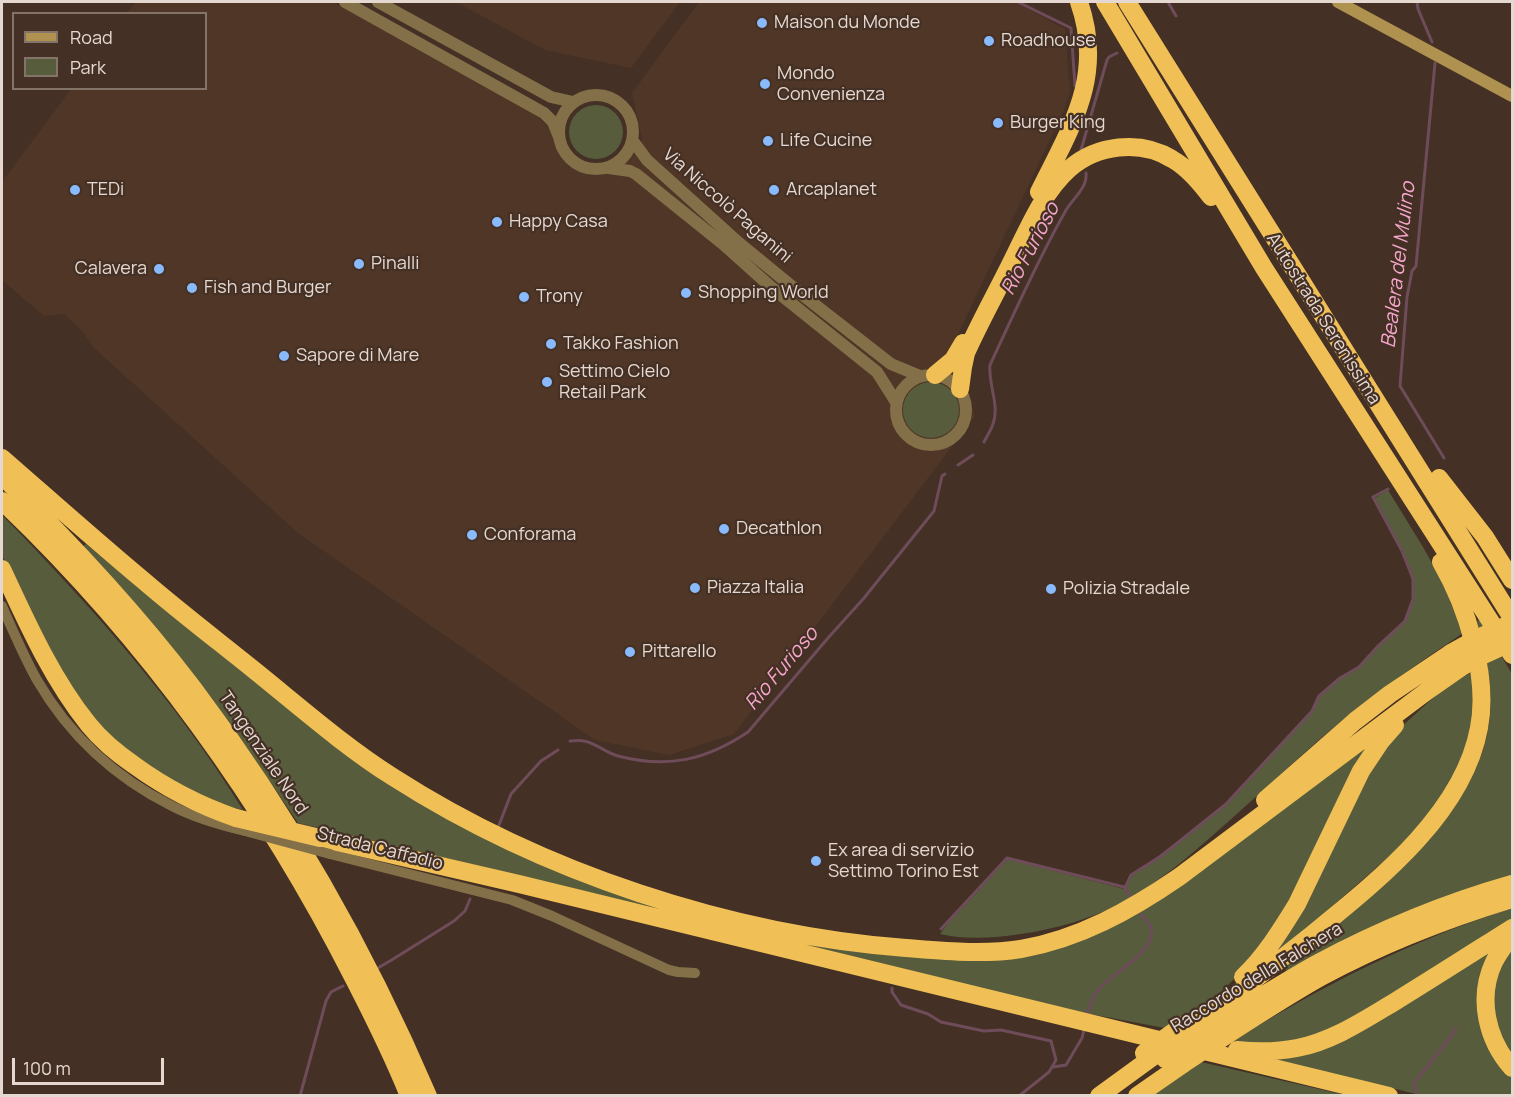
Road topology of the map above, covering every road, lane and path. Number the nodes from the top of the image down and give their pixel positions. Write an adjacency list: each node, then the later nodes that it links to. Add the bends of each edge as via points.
1 (345, 2): 9 (street, via 544,113)
2 (378, 2): 8 (street, via 551,97)
3 (1079, 2): 14 (highway, via 1089,57 1074,122 957,354)
4 (1105, 2): 13 (highway, Autostrada Serenissima)
5 (1127, 2): 12 (highway, Autostrada Serenissima)
6 (1338, 2): 7 (main road)
7 (1512, 96)
8 (573, 102): 9 (street, via 560,124); 10 (street, via 597,94 617,101 631,118)
9 (559, 137): 11 (street, via 572,161 590,169)
10 (633, 141): 11 (street, via 628,153); 14 (street, Via Niccolò Paganini, via 647,160 800,293 891,364)
11 (609, 168): 16 (street, Via Niccolò Paganini, via 636,174 685,212 877,372)
12 (1236, 177): 20 (highway, via 1333,309); 26 (highway, Autostrada Serenissima)
13 (1264, 268): 15 (highway, via 1202,185 1181,165 1150,150 1105,150 1067,170 1040,206 966,353); 17 (highway, Autostrada Serenissima)
14 (928, 375): 15 (street, via 942,376); 16 (street, via 909,382)
15 (960, 389): 16 (street, via 967,411 965,422 954,438 939,445 920,444 903,432)
16 (896, 402)
17 (1367, 428): 29 (highway, Autostrada Serenissima); 40 (highway, via 1381,462 1445,568 1466,620 1479,670 1479,729 1458,785 1406,852 1342,910)
18 (2, 458): 34 (highway, via 147,583 354,751 488,831 535,854 634,891 710,914 820,938 897,947 999,951 1043,944 1096,925 1157,893)
19 (2, 476): 44 (highway, Tangenziale Nord, via 102,579 192,687 232,742 280,813 351,933)
20 (1439, 478): 23 (highway, via 1485,537); 24 (highway)
21 (2, 501): 43 (highway, Tangenziale Nord, via 124,631 173,691 252,801 334,940)
22 (2, 569): 32 (highway, via 49,665 91,728 163,785)
23 (1512, 580)
24 (1512, 596)
25 (2, 606): 32 (street, via 52,705 105,763 136,787 173,807 212,822)
26 (1512, 618)
27 (1512, 623): 30 (highway, bridge, via 1464,645)
28 (1512, 642): 30 (highway, bridge, via 1479,657)
29 (1512, 655)
30 (1455, 661): 31 (highway); 34 (highway, via 1390,693 1240,821)
31 (1427, 691): 34 (highway); 40 (highway, via 1370,756 1297,904 1263,956 1205,1010)
32 (241, 825): 33 (highway, bridge)
33 (325, 846): 39 (street, Strada Caffadio, via 512,900 669,970); 41 (highway, via 531,887)
34 (1206, 858)
35 (1512, 884): 40 (highway, Raccordo della Falchera, via 1422,915 1348,948)
36 (1512, 899): 46 (highway, Raccordo della Falchera, bridge, via 1430,927 1353,961 1288,997)
37 (1512, 928): 41 (highway, via 1355,1026 1296,1048 1260,1052 1222,1048)
38 (1512, 935): 42 (highway, via 1493,964 1486,1005 1494,1042)
39 (695, 973)
40 (1194, 1028): 45 (highway)
41 (1117, 1029): 47 (highway)
42 (1512, 1068)
43 (409, 1095)
44 (428, 1095)
45 (1099, 1095)
46 (1137, 1095)
47 (1389, 1095)

